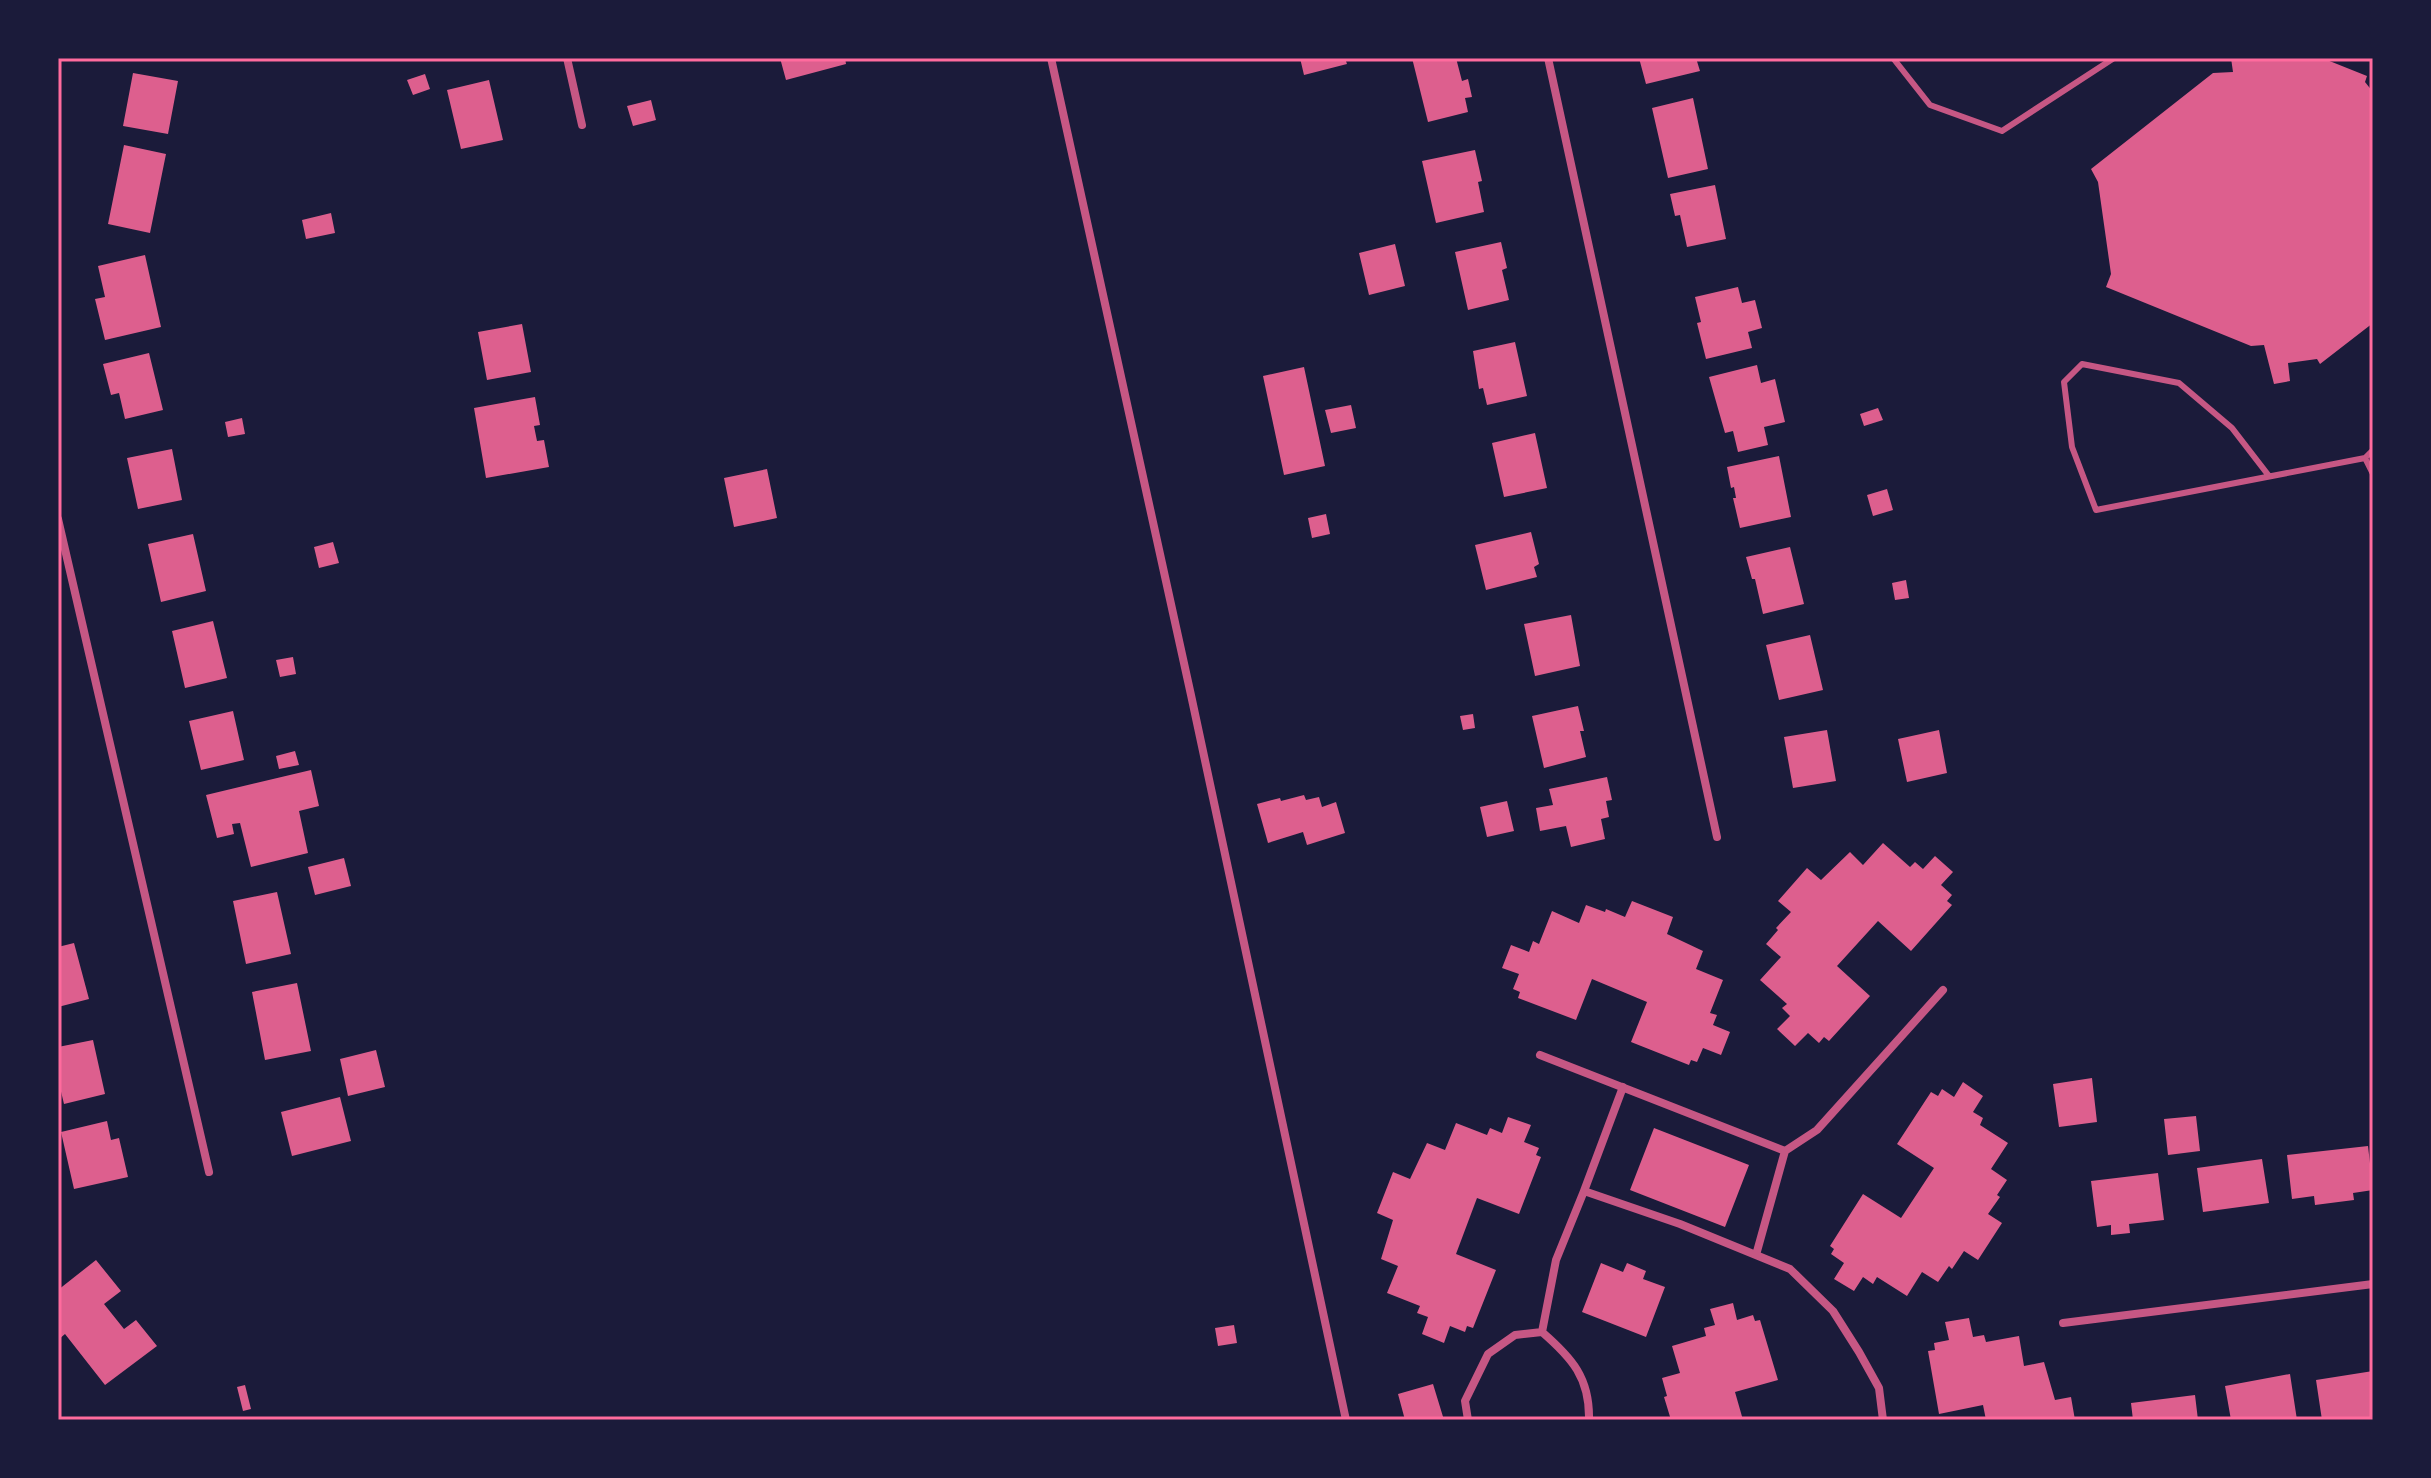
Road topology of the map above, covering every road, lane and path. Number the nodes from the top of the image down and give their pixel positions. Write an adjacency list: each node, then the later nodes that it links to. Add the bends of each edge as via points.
1 (567, 58): 6 (street)
2 (1051, 58): 23 (street)
3 (1548, 58): 12 (street)
4 (1893, 58): 5 (lane, via 1930,105 2002,131)
5 (2114, 58)
6 (582, 125)
7 (2373, 450): 8 (lane)
8 (2365, 458): 9 (lane); 10 (lane)
9 (2373, 474)
10 (2269, 476): 10 (lane, via 2096,510 2072,447 2064,382 2082,364 2179,383 2232,428)
11 (58, 519): 17 (street)
12 (1717, 837)
13 (1943, 990): 16 (street, via 1817,1130)
14 (1540, 1055): 15 (street)
15 (1623, 1087): 16 (street); 18 (street)
16 (1785, 1151): 19 (street)
17 (209, 1172)
18 (1584, 1191): 19 (street); 22 (street, via 1556,1260)
19 (1756, 1255): 26 (street, via 1790,1269 1833,1311 1879,1388)
20 (2373, 1284): 21 (street)
21 (2063, 1323)
22 (1542, 1332): 24 (street, via 1515,1335 1488,1354 1465,1401); 25 (street, via 1569,1355 1590,1396)
23 (1346, 1420)
24 (1468, 1420)
25 (1589, 1420)
26 (1883, 1420)

